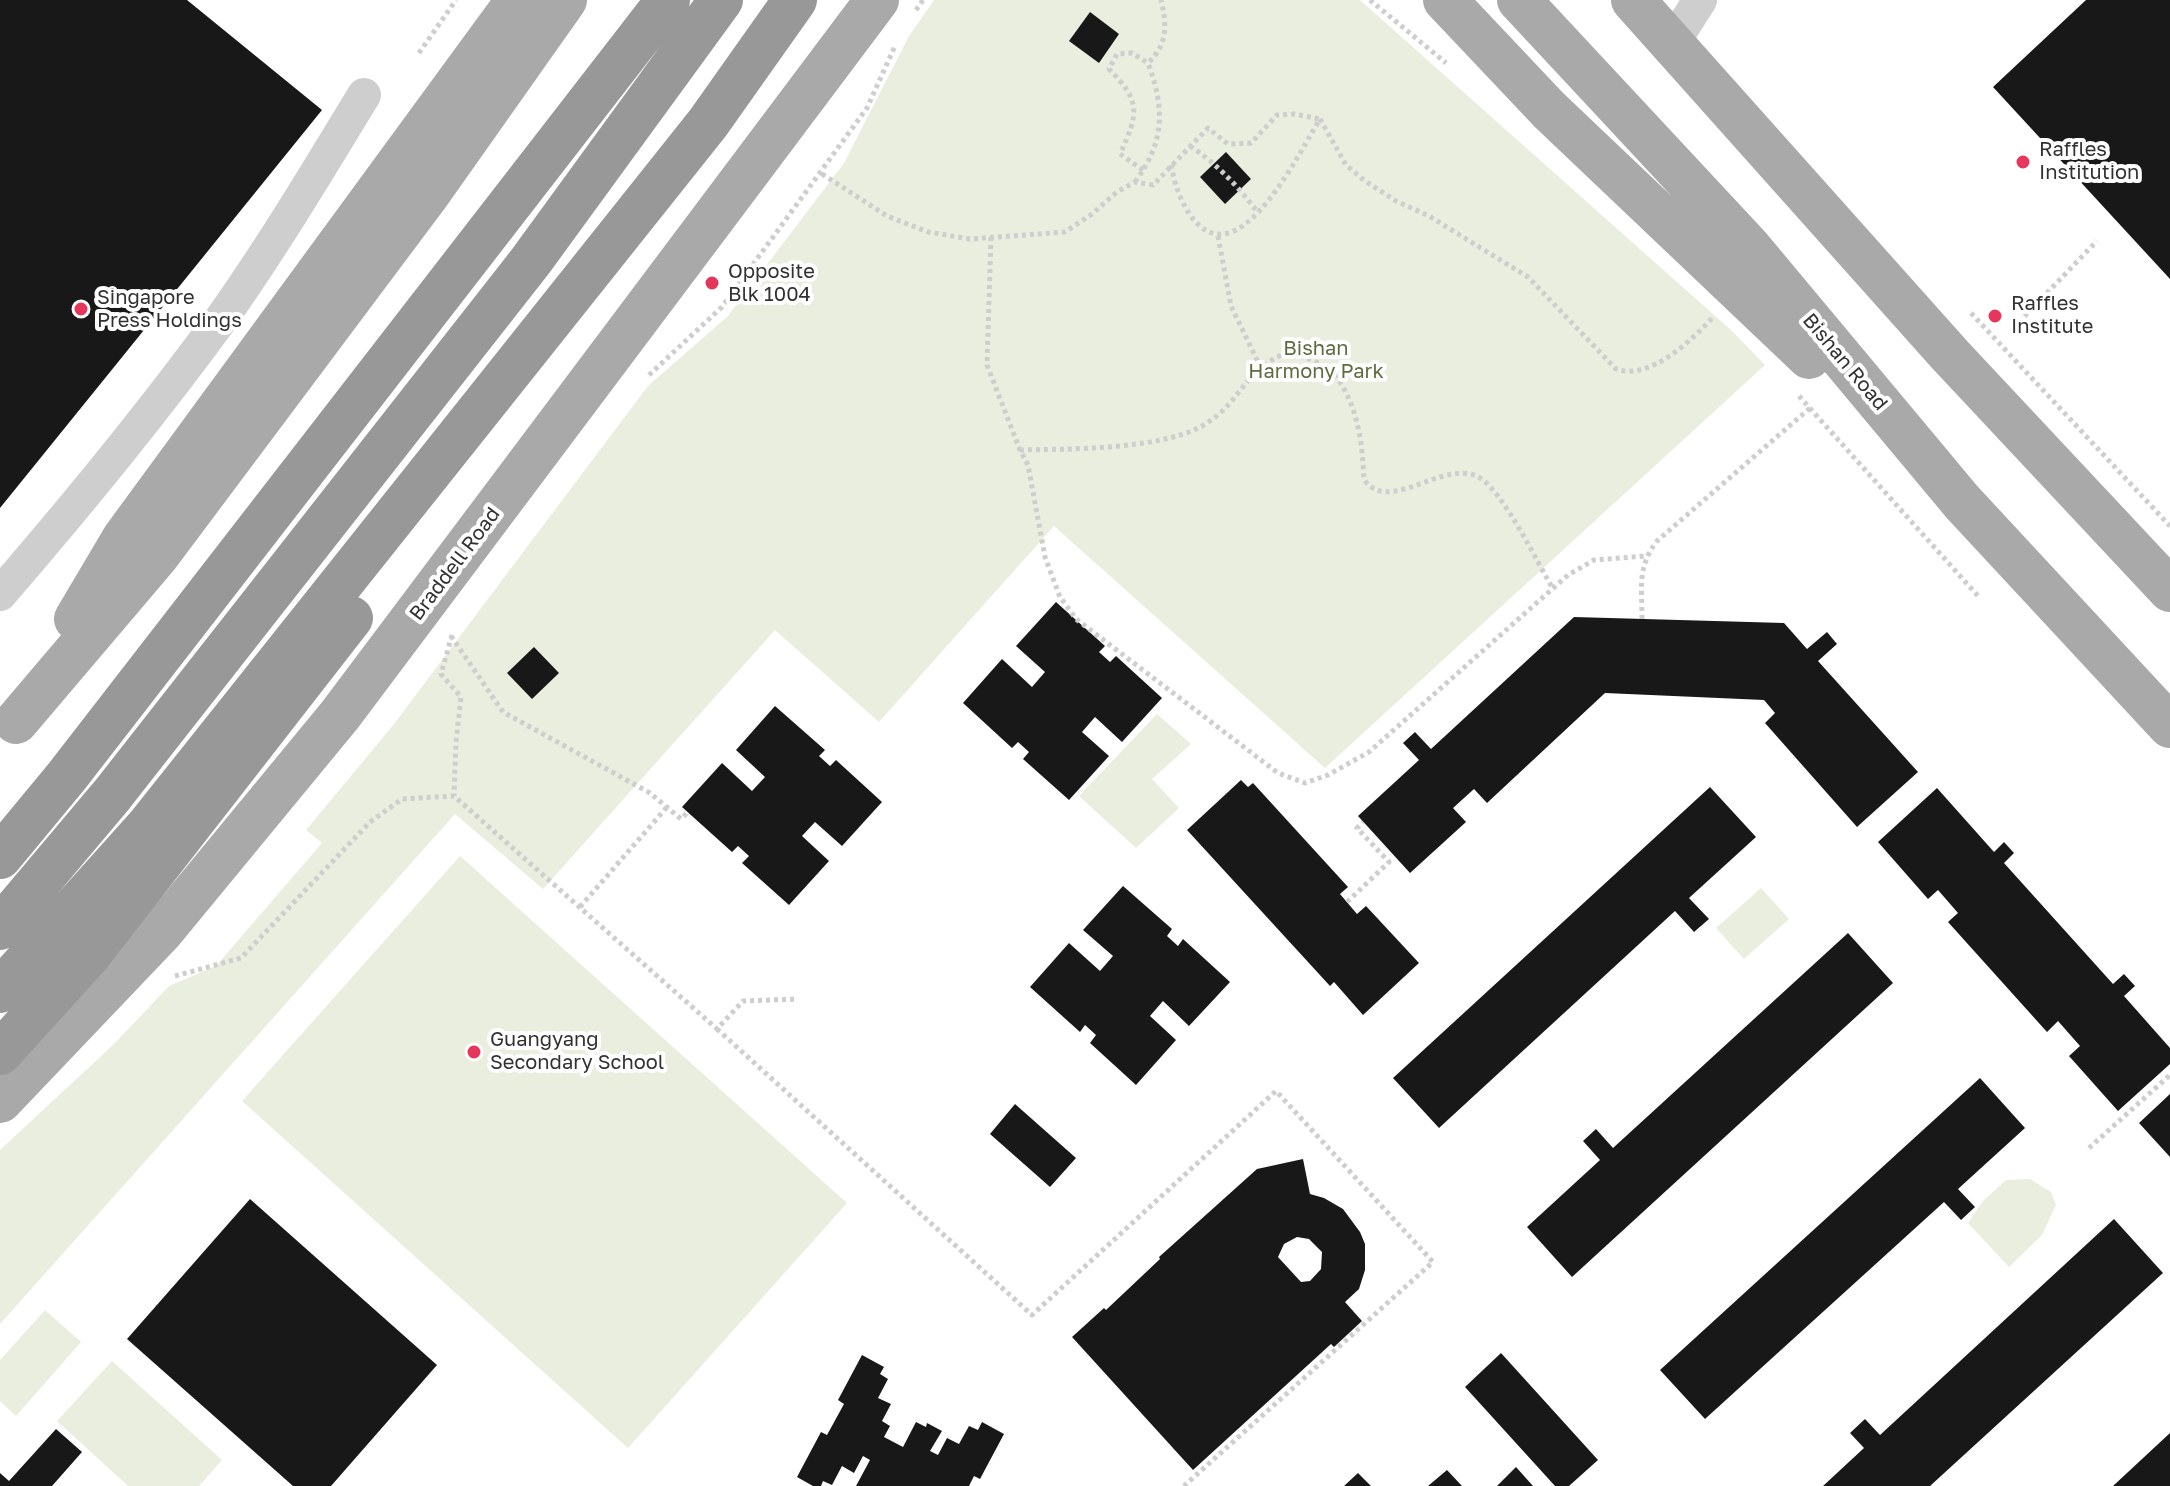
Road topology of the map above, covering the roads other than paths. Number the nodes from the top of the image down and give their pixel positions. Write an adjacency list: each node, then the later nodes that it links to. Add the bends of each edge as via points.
1 (518, 0): 17 (main road, via 124,538)
2 (565, 0): 17 (main road, via 428,194 157,556)
3 (668, 0): 19 (highway)
4 (721, 0): 20 (highway, via 530,262 112,795)
5 (795, 0): 18 (highway, via 457,481)
6 (1445, 0): 13 (main road, via 1549,110)
7 (1519, 0): 13 (main road, Bishan Road, via 1750,248)
8 (1633, 0): 11 (main road)
9 (1700, 0): 11 (lane)
10 (886, 18): 23 (main road, Braddell Road, via 340,715 162,931)
11 (1672, 44): 14 (main road, via 1950,355)
12 (364, 95): 15 (lane, via 225,313)
13 (1962, 502): 16 (main road, Bishan Road)
14 (2170, 590)
15 (0, 594)
16 (2170, 726)
17 (8, 732)
18 (161, 836): 21 (highway); 22 (highway, via 88,956)
19 (0, 857)
20 (0, 928)
21 (0, 991)
22 (0, 1053)
23 (0, 1101)

